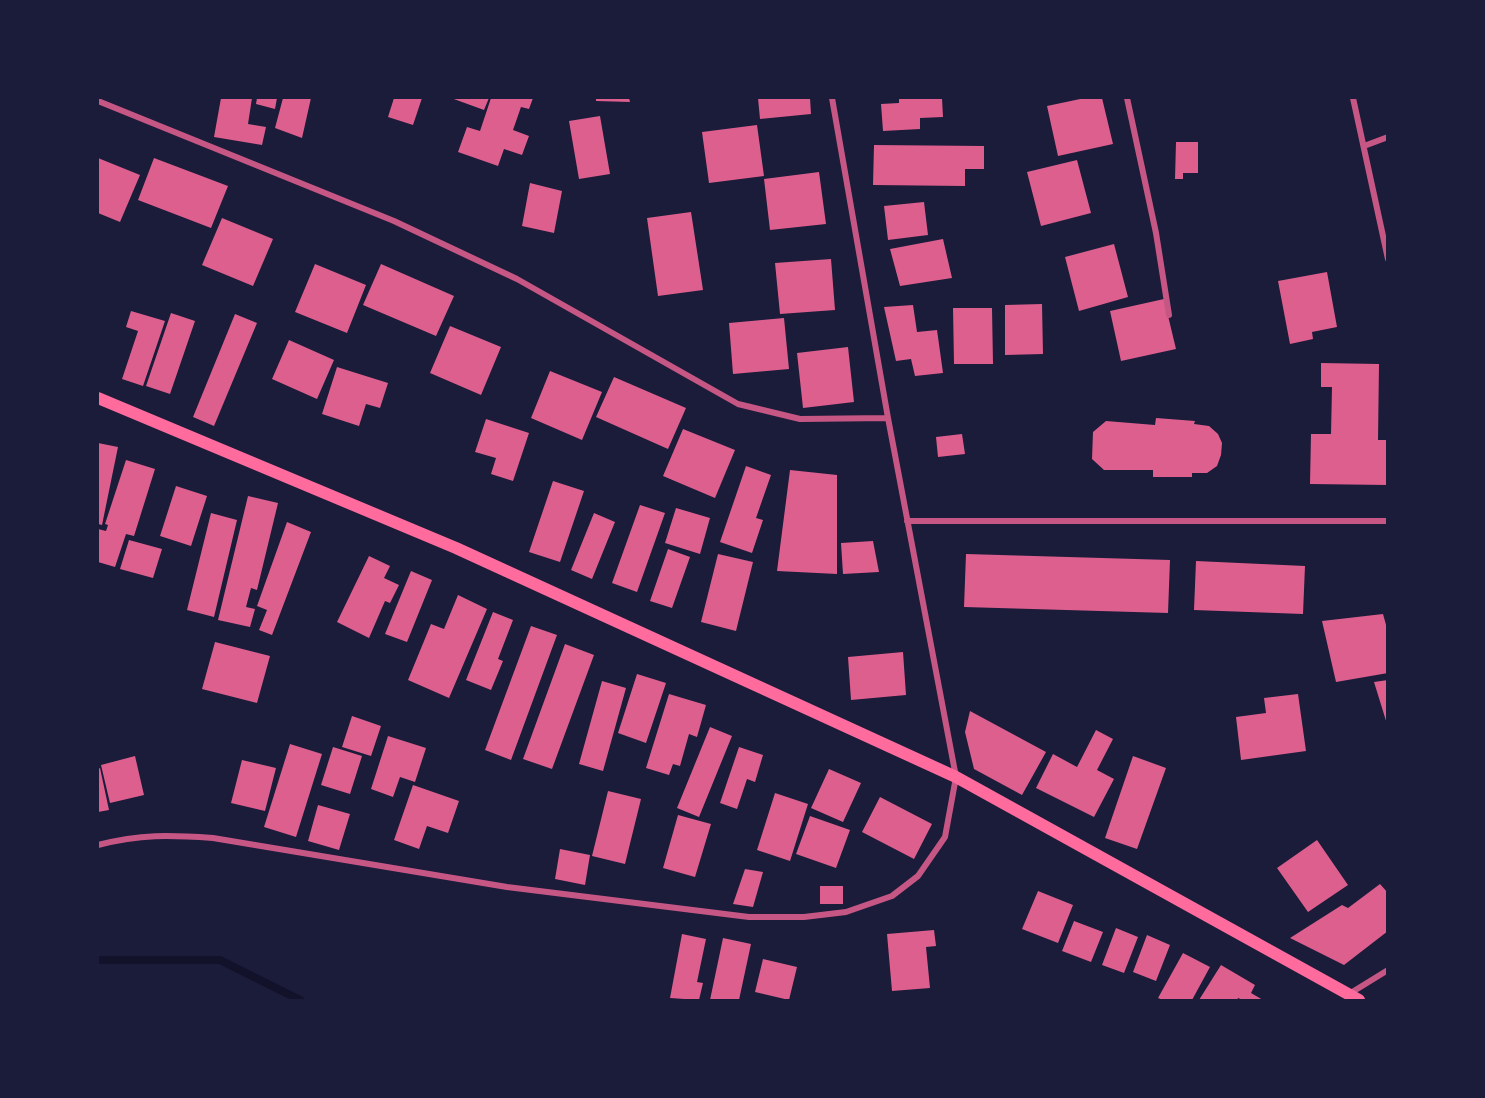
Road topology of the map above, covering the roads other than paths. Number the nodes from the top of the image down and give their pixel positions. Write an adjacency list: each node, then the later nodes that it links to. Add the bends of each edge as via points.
1 (832, 98): 11 (street)
2 (1127, 98): 3 (street); 9 (street)
3 (1135, 98)
4 (1353, 98): 7 (street)
5 (98, 101): 11 (street, via 394,221 517,279 738,404 800,419)
6 (1388, 137): 7 (street)
7 (1364, 146): 8 (street)
8 (1388, 259)
9 (1169, 315)
10 (98, 399): 14 (main road, via 456,548)
11 (888, 418): 12 (street)
12 (907, 521): 13 (street); 14 (street)
13 (1388, 521)
14 (956, 777): 15 (street, via 945,837 918,876 892,896 846,912 804,917 749,917 507,887 213,838 129,837); 17 (main road)
15 (98, 845)
16 (1388, 970): 17 (street)
17 (1353, 998)

